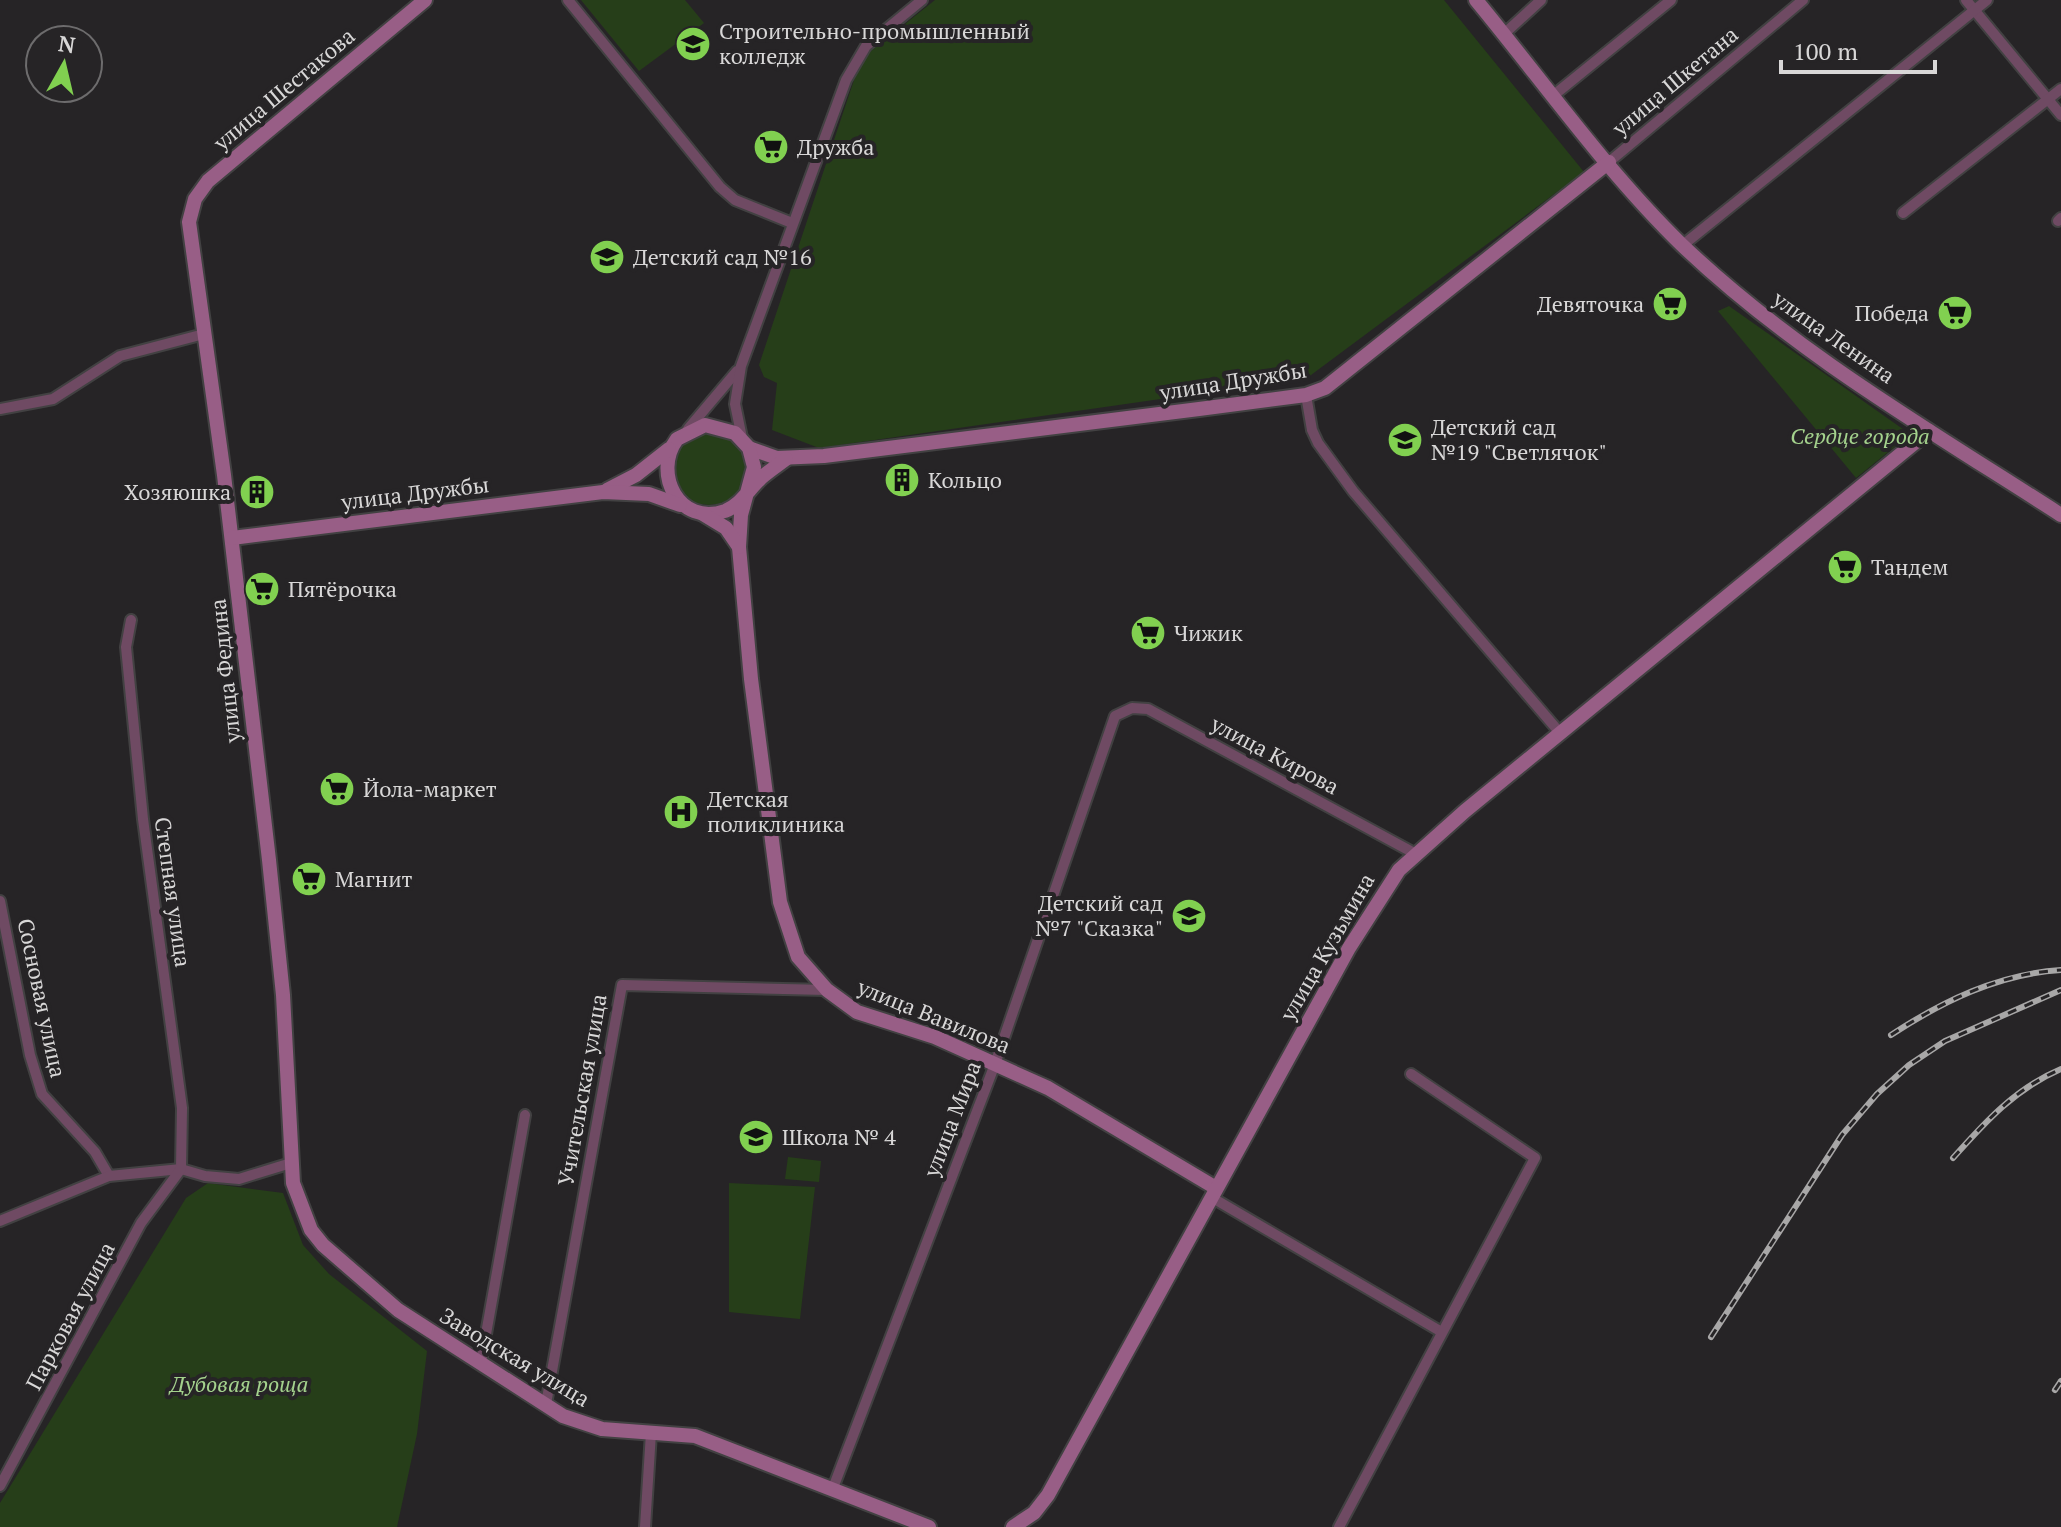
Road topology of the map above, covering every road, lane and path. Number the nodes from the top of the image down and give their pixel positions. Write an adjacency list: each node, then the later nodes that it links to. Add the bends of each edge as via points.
1 (425, 0): 17 (main road, улица Шестакова)
2 (568, 0): 19 (street, via 720,187 735,200)
3 (922, 0): 19 (street, via 859,56 833,109)
4 (1476, 0): 11 (main road, улица Ленина)
5 (1541, 0): 11 (street)
6 (1671, 0): 13 (street)
7 (1803, 0): 16 (street, улица Шкетана)
8 (1966, 0): 10 (street)
9 (1987, 0): 10 (street)
10 (1974, 10): 14 (street); 20 (street)
11 (1504, 34): 13 (main road, улица Ленина)
12 (2061, 89): 14 (street)
13 (1554, 95): 16 (main road, улица Ленина)
14 (2048, 99): 15 (street); 18 (street)
15 (2061, 115)
16 (1609, 162): 20 (main road, улица Ленина); 23 (main road, улица Дружбы, via 1342,378)
17 (208, 181): 21 (main road, улица Федина, via 195,199 189,222)
18 (1903, 213)
19 (792, 223): 22 (street)
20 (1683, 245): 25 (main road, улица Ленина, via 1775,326)
21 (204, 334): 24 (street, via 120,356 53,399); 34 (main road, улица Федина)
22 (741, 366): 26 (street); 27 (street, via 735,404)
23 (1306, 395): 29 (main road, улица Дружбы); 38 (street, via 1318,443 1353,491)
24 (0, 409)
25 (1929, 431): 33 (main road, улица Ленина); 38 (main road, улица Кузьмина)
26 (685, 433): 27 (main road, via 715,425); 28 (main road)
27 (746, 444): 29 (main road); 31 (main road, via 753,476)
28 (671, 447): 30 (main road, via 636,475); 32 (main road, via 665,466 668,486)
29 (786, 459): 31 (main road)
30 (603, 492): 32 (main road, via 649,494); 34 (main road, улица Дружбы)
31 (746, 494): 32 (main road, via 726,511); 35 (main road, улица Вавилова)
32 (694, 510): 35 (main road, via 726,528)
33 (2061, 515)
34 (232, 538): 45 (main road, улица Федина, via 283,995)
35 (739, 547): 41 (main road, улица Вавилова, via 780,902 798,957)
36 (131, 620): 46 (street, Степная улица, via 126,647 182,1108)
37 (1115, 716): 39 (street, улица Кирова, via 1132,708 1148,709); 42 (street, улица Мира)
38 (1561, 734): 39 (main road, улица Кузьмина)
39 (1414, 853): 48 (main road, улица Кузьмина, via 1376,902)
40 (0, 901): 47 (street, Сосновая улица, via 42,1094 95,1152)
41 (827, 990): 42 (main road, улица Вавилова, via 857,1012 935,1037); 52 (street, Учительская улица, via 622,985)
42 (995, 1064): 48 (main road, улица Вавилова, via 1048,1088); 55 (street, улица Мира)
43 (1411, 1074): 50 (street, via 1535,1158)
44 (525, 1115): 51 (street)
45 (291, 1163): 46 (street, via 239,1179); 51 (main road, Заводская улица, via 302,1212 323,1245 398,1310)
46 (181, 1169): 47 (street); 54 (street, Парковая улица, via 141,1223)
47 (109, 1176): 49 (street)
48 (1213, 1193): 50 (street, улица Вавилова); 56 (main road, улица Кузьмина, via 1048,1495)
49 (0, 1221)
50 (1440, 1331): 59 (street)
51 (481, 1362): 52 (main road, Заводская улица)
52 (546, 1404): 53 (main road, Заводская улица, via 589,1427)
53 (651, 1433): 55 (main road, Заводская улица, via 695,1436); 57 (street)
54 (0, 1486)
55 (833, 1488): 58 (main road, Заводская улица)
56 (1024, 1525)
57 (645, 1527)
58 (929, 1527)
59 (1339, 1527)

